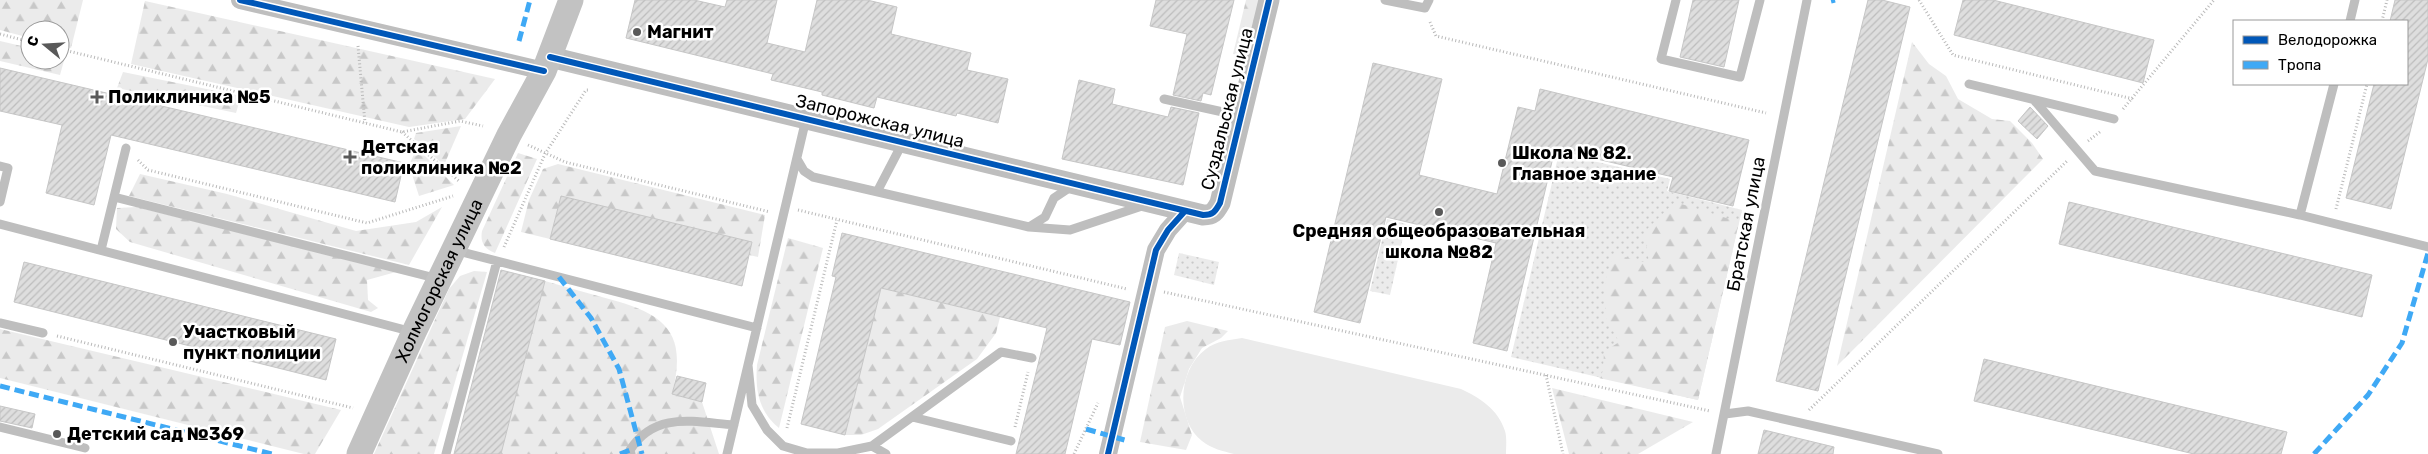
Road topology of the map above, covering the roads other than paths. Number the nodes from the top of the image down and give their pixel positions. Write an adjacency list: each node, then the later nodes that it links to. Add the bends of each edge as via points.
1 (240, 0): 11 (street, Запорожская улица)
2 (571, 0): 11 (main road, Холмогорская улица)
3 (1269, 0): 16 (street, Суздальская улица)
4 (1385, 0): 9 (lane)
5 (1676, 0): 6 (lane, via 1661,59 1740,77)
6 (1760, 0)
7 (1806, 0): 43 (lane, Братская улица)
8 (2355, 0): 10 (lane)
9 (1427, 4)
10 (2350, 20)
11 (547, 64): 17 (street, Запорожская улица); 34 (main road, Холмогорская улица)
12 (1969, 84): 15 (lane)
13 (2334, 85): 29 (lane)
14 (1164, 99): 16 (lane)
15 (2034, 100): 18 (lane); 29 (lane, via 2095,171)
16 (1241, 116): 28 (street, Суздальская улица, via 1220,203 1210,215)
17 (806, 119): 19 (street, Запорожская улица); 21 (lane)
18 (2114, 119)
19 (903, 142): 23 (street, Запорожская улица); 24 (lane)
20 (126, 148): 25 (lane)
21 (797, 159): 24 (lane, via 804,171 813,177); 38 (lane)
22 (0, 166): 26 (lane, via 8,168)
23 (1075, 184): 27 (street, Запорожская улица); 31 (lane, via 1054,198 1045,217)
24 (878, 190): 31 (lane)
25 (114, 197): 33 (lane); 36 (lane)
26 (0, 202)
27 (1152, 202): 28 (street, Запорожская улица); 31 (lane, via 1070,230)
28 (1194, 213): 57 (street, via 1168,230 1156,250)
29 (2300, 215): 32 (lane)
30 (0, 224): 33 (lane)
31 (1029, 227)
32 (2428, 247)
33 (101, 250): 39 (lane)
34 (454, 250): 35 (lane); 36 (main road, Холмогорская улица)
35 (497, 261): 38 (lane); 53 (lane)
36 (440, 279): 39 (main road, Холмогорская улица)
37 (0, 323): 40 (lane)
38 (757, 328): 42 (lane)
39 (414, 332): 52 (main road, Холмогорская улица)
40 (43, 333)
41 (1032, 358): 44 (lane, via 1001,352)
42 (748, 365): 45 (lane); 50 (lane, via 752,405)
43 (1724, 414): 51 (lane, via 1748,411); 58 (lane, Братская улица)
44 (912, 417): 47 (lane); 48 (lane)
45 (734, 425): 54 (lane, via 669,421 639,437 630,450); 55 (lane)
46 (0, 427): 49 (lane)
47 (1011, 441)
48 (872, 446): 50 (lane, via 838,453); 56 (lane)
49 (85, 448)
50 (782, 450)
51 (1914, 451): 59 (lane)
52 (359, 454)
53 (446, 454)
54 (631, 454)
55 (727, 454)
56 (886, 454)
57 (1108, 454)
58 (1716, 454)
59 (1938, 454)

